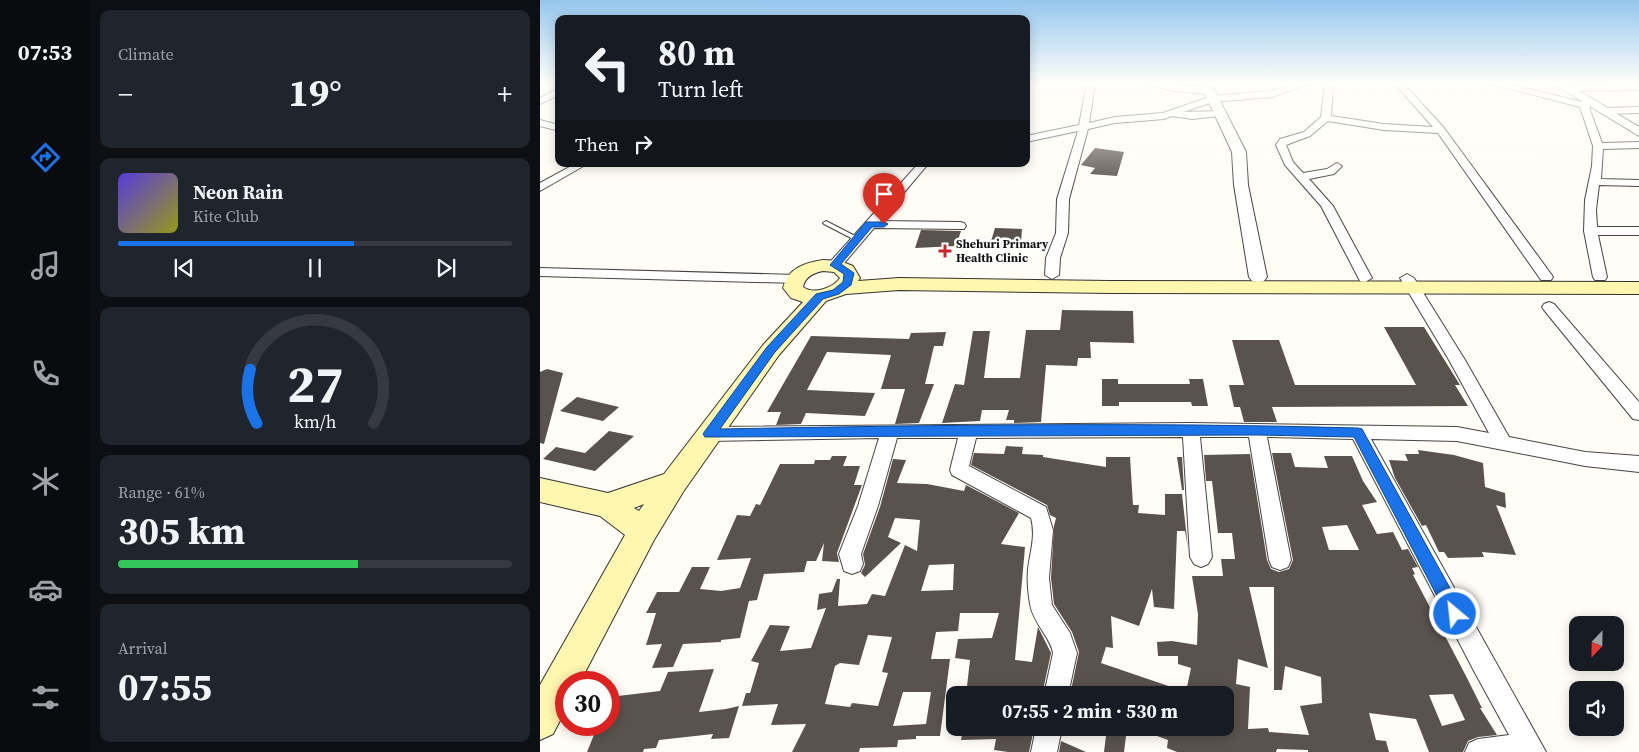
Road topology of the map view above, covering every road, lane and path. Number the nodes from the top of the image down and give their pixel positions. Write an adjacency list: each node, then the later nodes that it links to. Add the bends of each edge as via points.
1 (1085, 118): 9 (street)
2 (1142, 118): 9 (street)
3 (1222, 118): 32 (street, via 1239,152 1241,185)
4 (1326, 118): 11 (street, via 1361,126); 19 (street, via 1307,134 1284,141 1281,145 1288,163)
5 (1430, 118): 11 (street)
6 (1590, 118): 15 (street)
7 (1615, 118): 12 (street)
8 (540, 123): 10 (street)
9 (1084, 126): 13 (street); 31 (street, via 1063,199 1062,233 1053,258)
10 (555, 127)
11 (1441, 130): 33 (street)
12 (1639, 132)
13 (1030, 138)
14 (1639, 145): 15 (street)
15 (1598, 146): 20 (street)
16 (1336, 166): 19 (street, via 1330,172)
17 (577, 167): 22 (street)
18 (920, 167): 24 (street)
19 (1301, 177): 36 (street, via 1326,204)
20 (1596, 182): 21 (street); 26 (street)
21 (1639, 183)
22 (540, 188)
23 (826, 223): 28 (lane)
24 (869, 224): 25 (street); 28 (street)
25 (960, 226)
26 (1590, 231): 27 (street); 34 (street)
27 (1639, 231)
28 (857, 239): 30 (street)
29 (540, 272): 39 (street)
30 (842, 275): 31 (main road); 37 (main road, via 921,284 1110,287); 39 (main road); 39 (main road, via 812,268)
31 (1052, 276): 32 (main road)
32 (1258, 277): 36 (main road)
33 (1546, 277): 34 (main road); 37 (main road)
34 (1600, 277): 35 (main road)
35 (1639, 277)
36 (1365, 278): 37 (main road)
37 (1410, 283): 38 (main road); 48 (street)
38 (1639, 288)
39 (805, 290): 47 (main road, via 771,350)
40 (1549, 307): 41 (street)
41 (1639, 414)
42 (1190, 430): 43 (street); 45 (street); 54 (street)
43 (1257, 430): 46 (street); 55 (street)
44 (890, 431): 45 (street); 47 (street); 56 (street, via 850,554)
45 (969, 431): 57 (street, via 959,470 1038,513 1043,525 1045,534 1038,578 1041,607 1065,651)
46 (1358, 432): 48 (street, via 1457,434); 60 (street)
47 (709, 434): 50 (main road)
48 (1503, 443): 49 (street, via 1584,459)
49 (1639, 464)
50 (673, 484): 52 (main road); 53 (main road)
51 (540, 490): 52 (main road)
52 (608, 505): 53 (main road)
53 (643, 531): 58 (main road)
54 (1201, 557)
55 (1280, 560)
56 (852, 564)
57 (1058, 686)
58 (542, 712)
59 (1047, 736): 61 (street)
60 (1531, 749): 62 (street)
61 (1044, 752)
62 (1478, 752)

